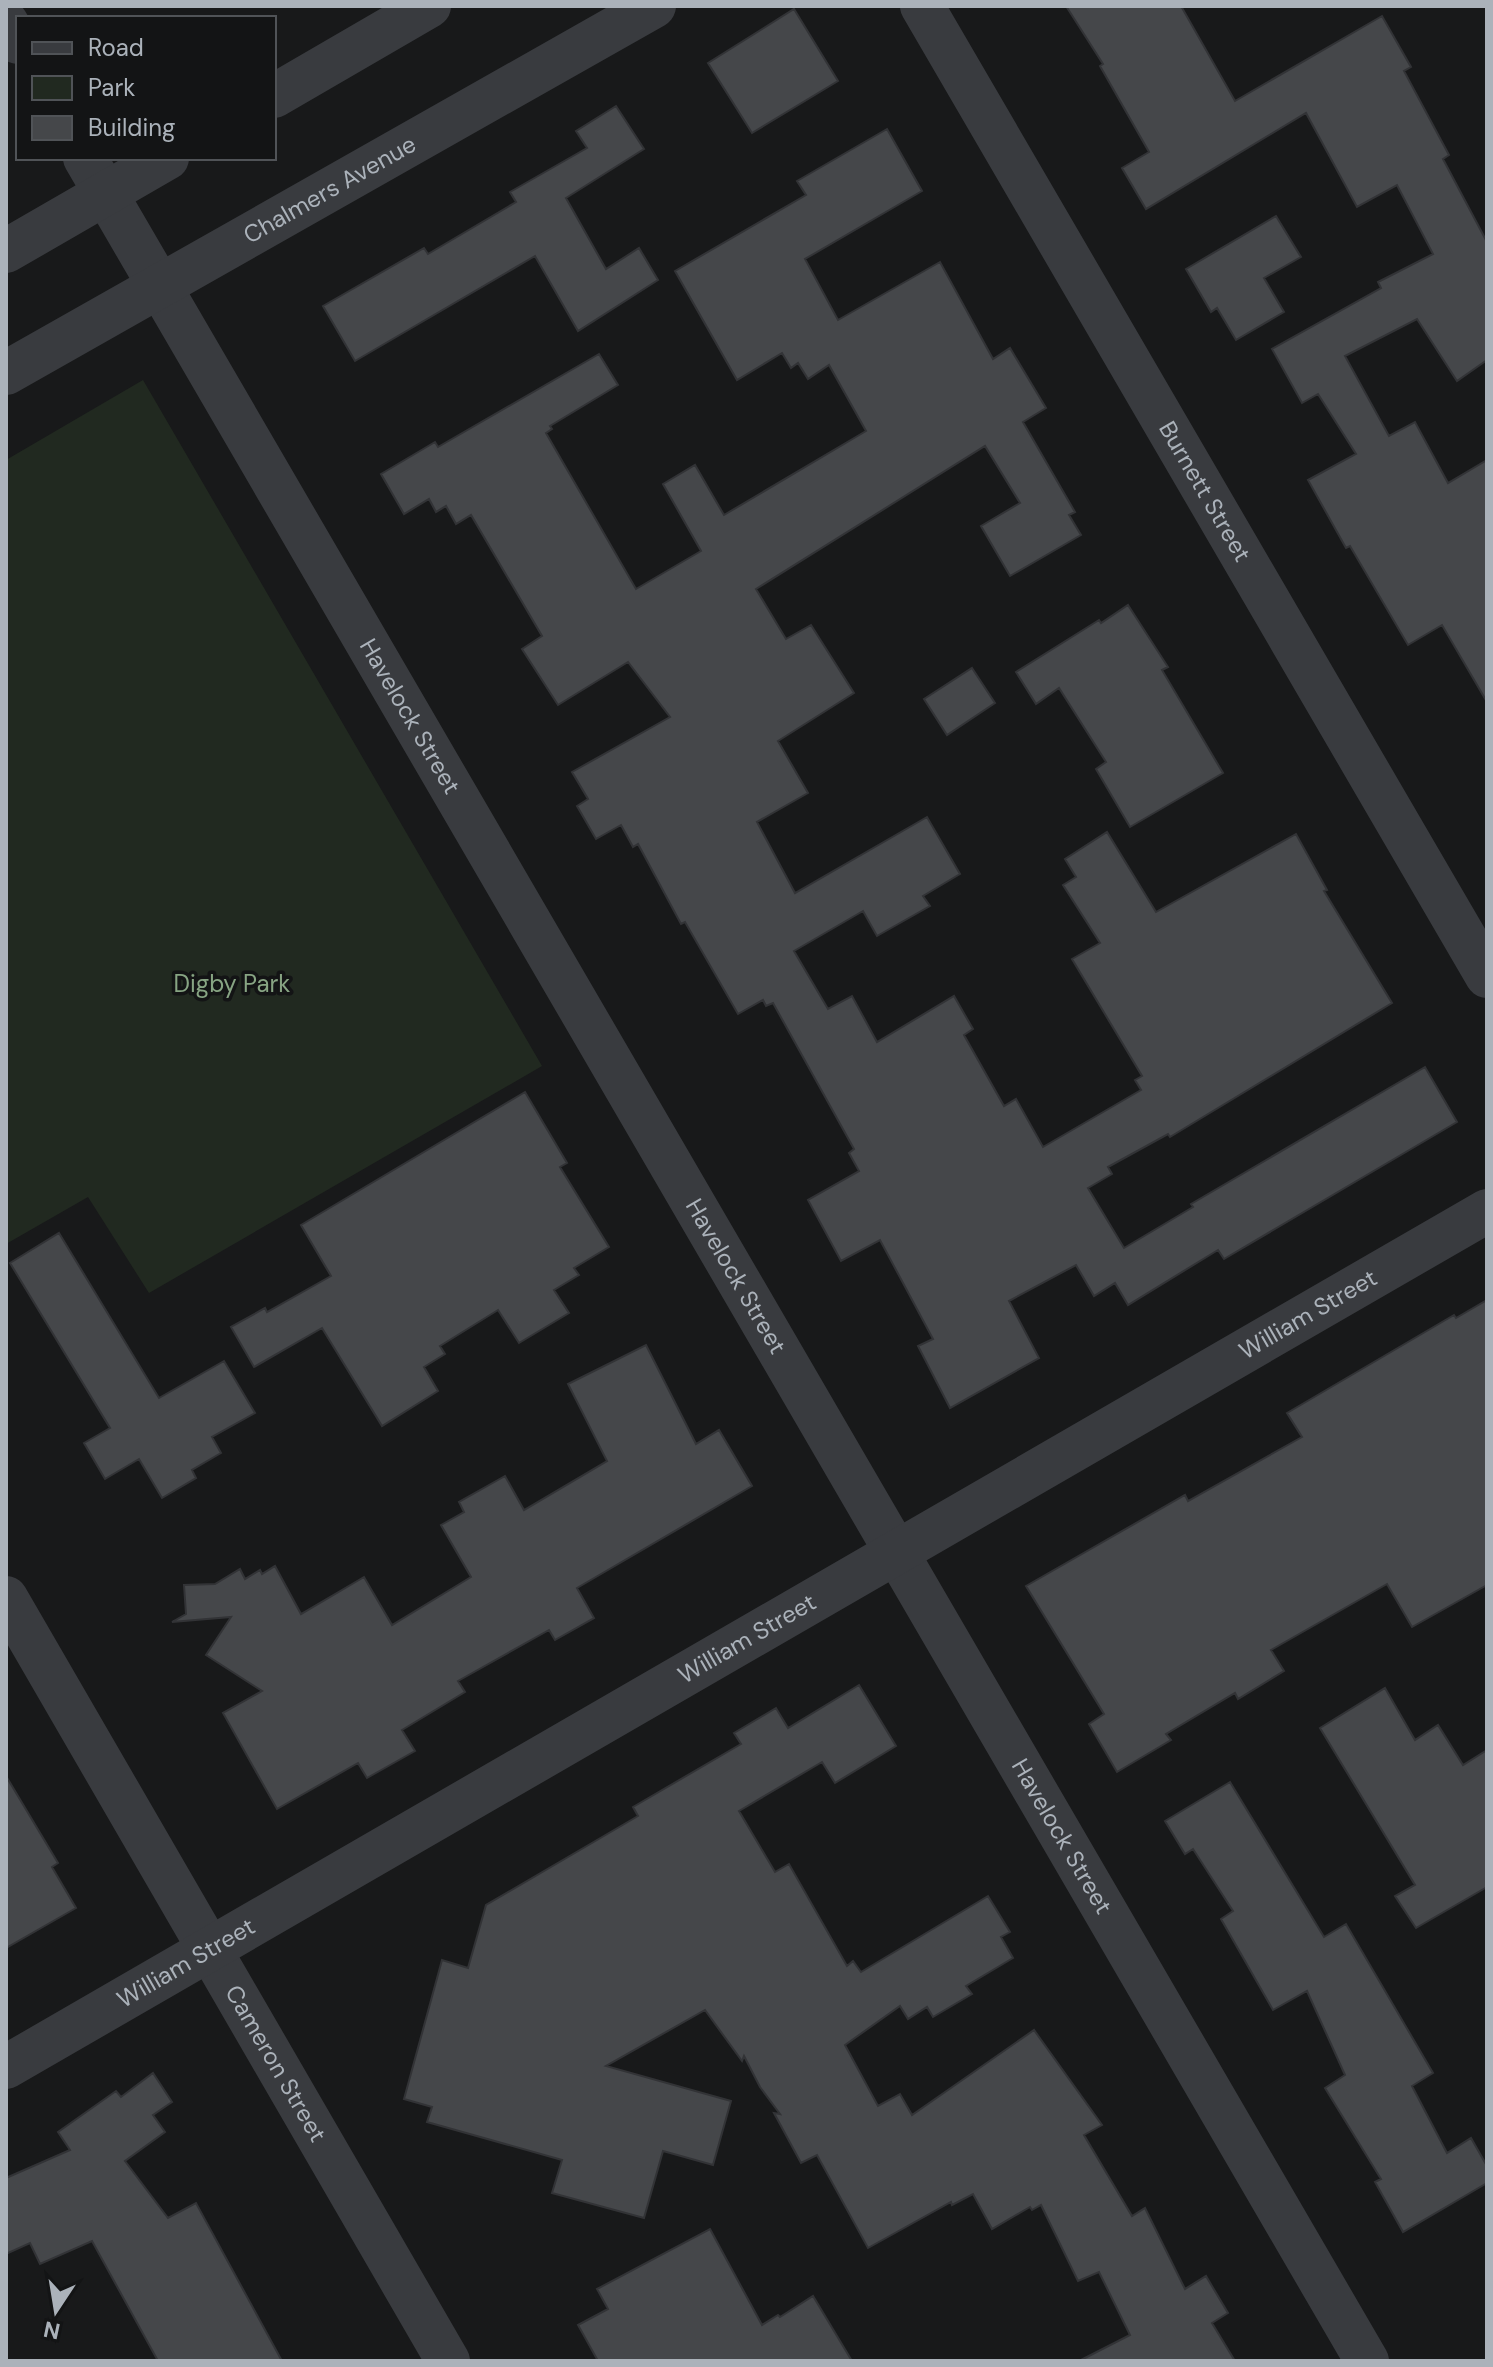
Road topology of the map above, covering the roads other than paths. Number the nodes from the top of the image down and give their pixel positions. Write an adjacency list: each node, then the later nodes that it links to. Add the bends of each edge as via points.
1 (429, 6): 4 (street)
2 (654, 6): 8 (street, Chalmers Avenue)
3 (922, 6): 10 (street, Burnett Street)
4 (276, 95)
5 (159, 160): 6 (street)
6 (96, 175): 7 (street); 8 (street, Havelock Street)
7 (6, 251)
8 (159, 284): 9 (street, Chalmers Avenue); 12 (street, Havelock Street)
9 (6, 373)
10 (1487, 976)
11 (1487, 1211): 12 (street, William Street)
12 (897, 1552): 14 (street, William Street); 17 (street, Havelock Street)
13 (6, 1598): 14 (street, Cameron Street)
14 (210, 1950): 15 (street, William Street); 16 (street, Cameron Street)
15 (6, 2067)
16 (448, 2361)
17 (1367, 2361)

